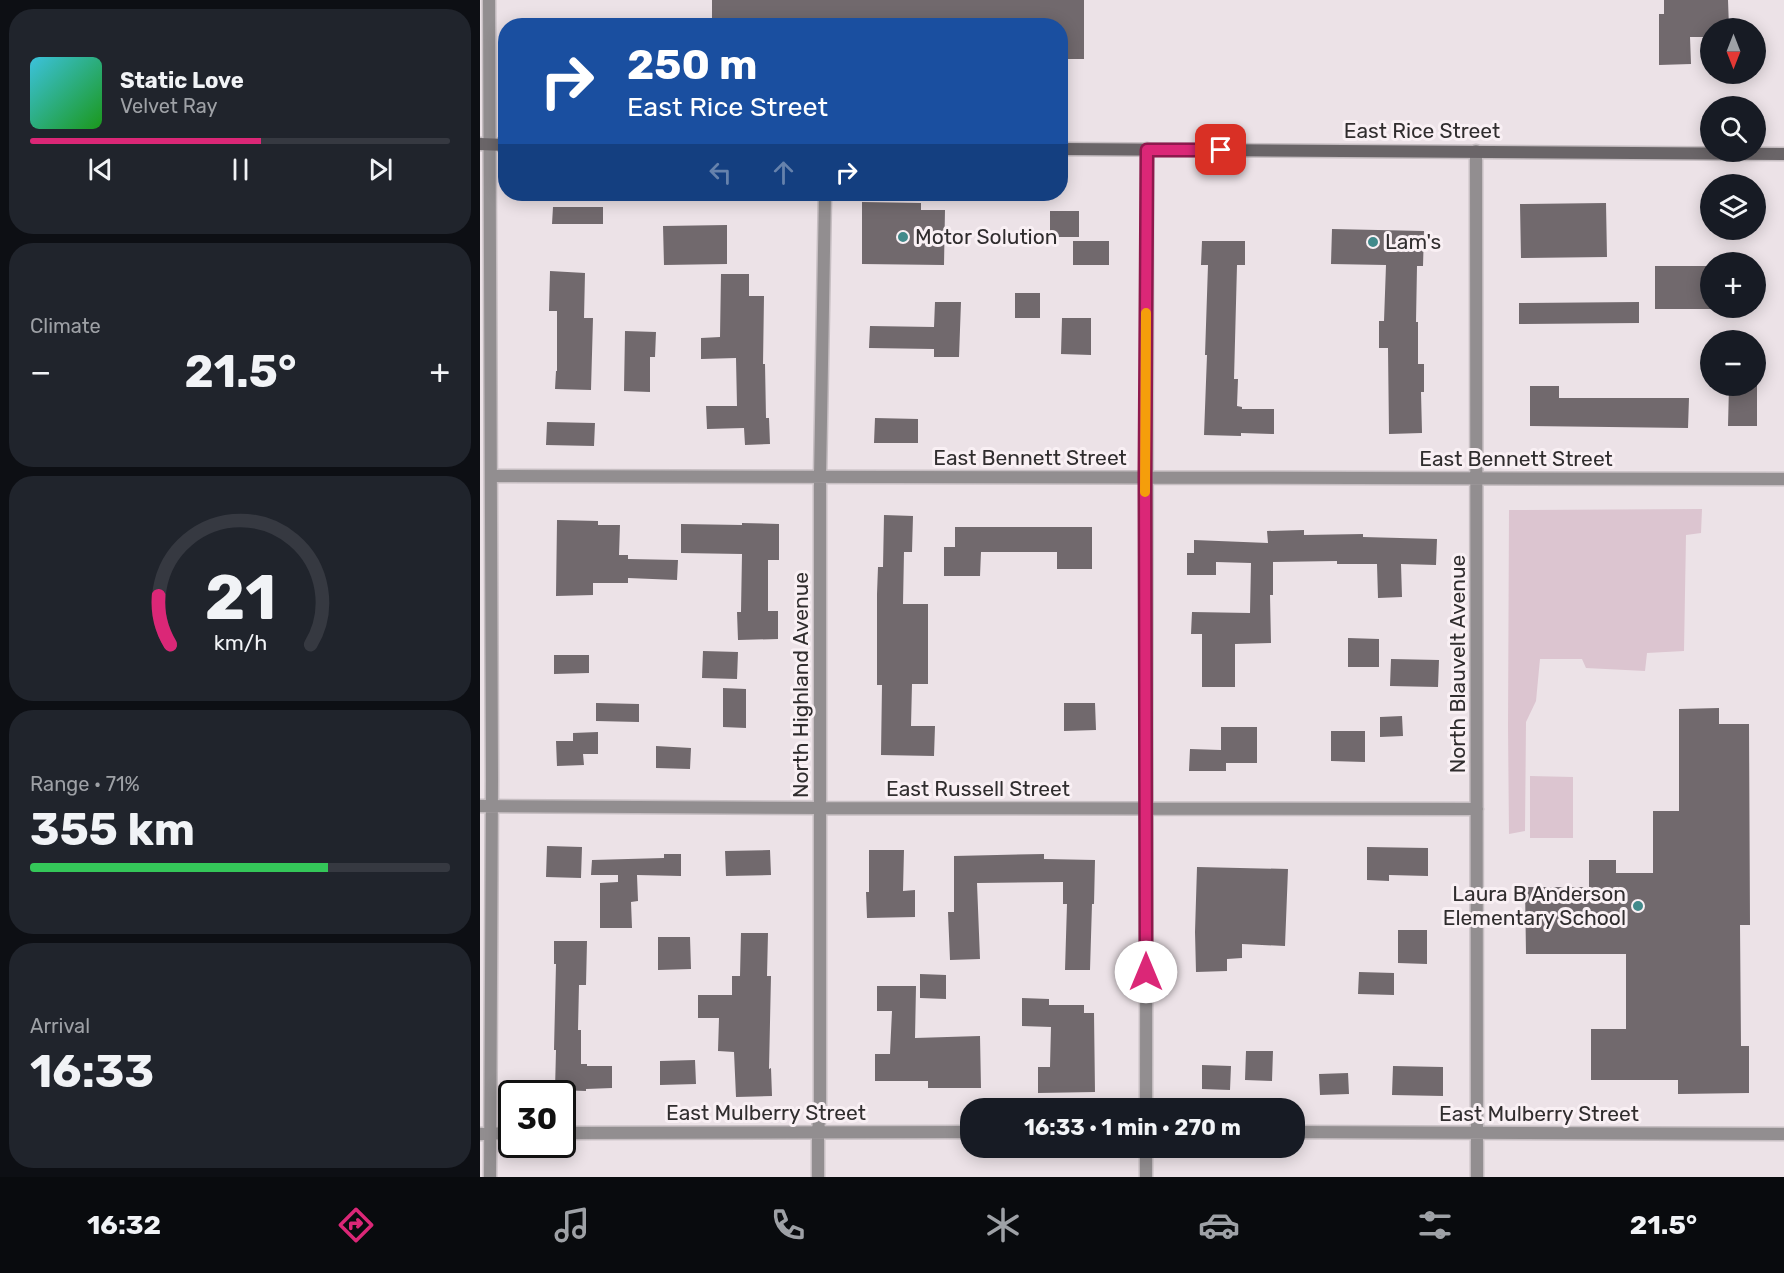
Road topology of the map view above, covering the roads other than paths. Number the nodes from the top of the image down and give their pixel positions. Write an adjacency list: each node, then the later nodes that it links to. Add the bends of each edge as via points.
1 (489, 0): 2 (street)
2 (485, 144): 8 (street)
3 (1068, 149): 4 (main road, East Rice Street)
4 (1147, 150): 5 (main road, East Rice Street); 10 (street)
5 (1476, 151): 6 (main road, East Rice Street); 11 (street, North Blauvelt Avenue)
6 (1784, 154)
7 (825, 201): 9 (street, North Highland Avenue)
8 (491, 476): 9 (street, East Bennett Street); 13 (street)
9 (820, 477): 10 (street, East Bennett Street); 14 (street, North Highland Avenue)
10 (1145, 477): 11 (street, East Bennett Street); 15 (street)
11 (1477, 478): 12 (street, East Bennett Street); 16 (street, North Blauvelt Avenue)
12 (1784, 479)
13 (486, 806): 14 (street, East Russell Street); 23 (street)
14 (820, 808): 15 (street, East Russell Street); 18 (street, North Highland Avenue)
15 (1147, 808): 16 (street, East Russell Street); 17 (street)
16 (1477, 809): 22 (street, North Blauvelt Avenue)
17 (1146, 1098)
18 (818, 1132): 19 (street, East Mulberry Street); 21 (street, East Mulberry Street); 27 (street, North Highland Avenue)
19 (960, 1132)
20 (1305, 1132): 22 (street, East Mulberry Street)
21 (576, 1133)
22 (1478, 1133): 24 (street, East Mulberry Street); 29 (street, North Blauvelt Avenue)
23 (485, 1134): 26 (street)
24 (1784, 1134)
25 (1146, 1158): 28 (street)
26 (490, 1177)
27 (818, 1177)
28 (1146, 1177)
29 (1477, 1177)

